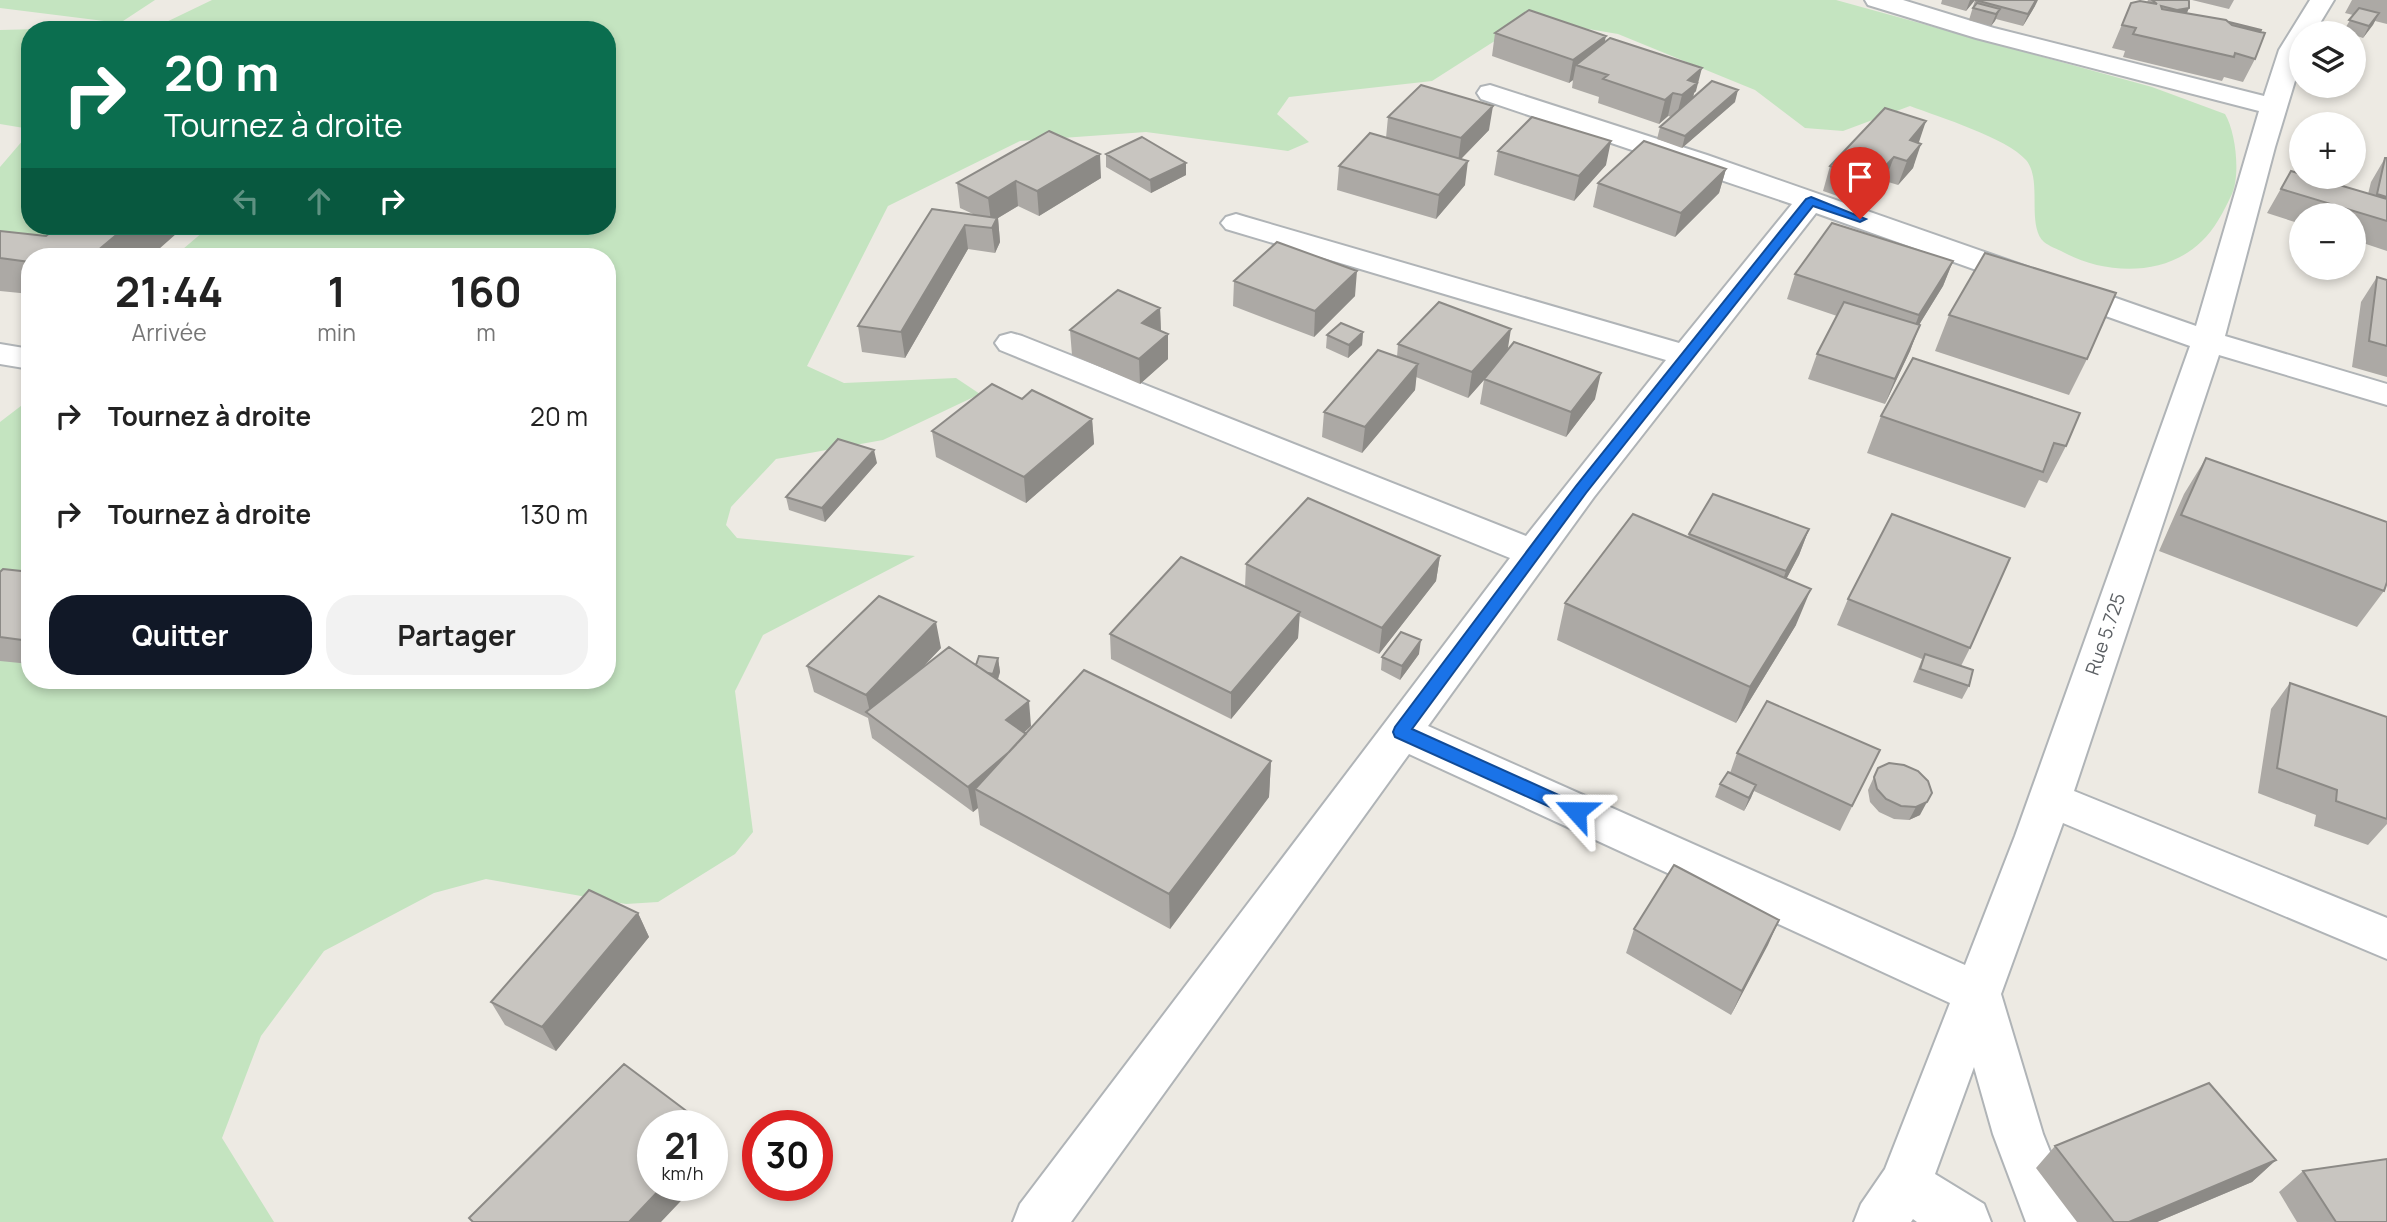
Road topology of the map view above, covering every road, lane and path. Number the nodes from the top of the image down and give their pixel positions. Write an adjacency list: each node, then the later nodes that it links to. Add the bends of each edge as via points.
1 (1877, 0): 6 (street, via 1984,33)
2 (2322, 0): 3 (street, Rue 5.725)
3 (2310, 21)
4 (2289, 60): 6 (street, Rue 5.725)
5 (1490, 93): 7 (street)
6 (2274, 107): 9 (street, Rue 5.725)
7 (1811, 201): 9 (street); 12 (street)
8 (1236, 223): 12 (street)
9 (2208, 341): 14 (street); 17 (street, Rue 5.725)
10 (1012, 343): 15 (street)
11 (0, 354): 13 (street)
12 (1687, 356): 15 (street)
13 (21, 358)
14 (2387, 395)
15 (1533, 553): 16 (street)
16 (1401, 732): 19 (street); 21 (street)
17 (2049, 799): 18 (street); 19 (street, Rue 5.725)
18 (2387, 939)
19 (1977, 993): 20 (street, Rue 5.725); 23 (street, via 2018,1134)
20 (1893, 1203): 22 (street)
21 (1039, 1222)
22 (1965, 1222)
23 (2052, 1222)

